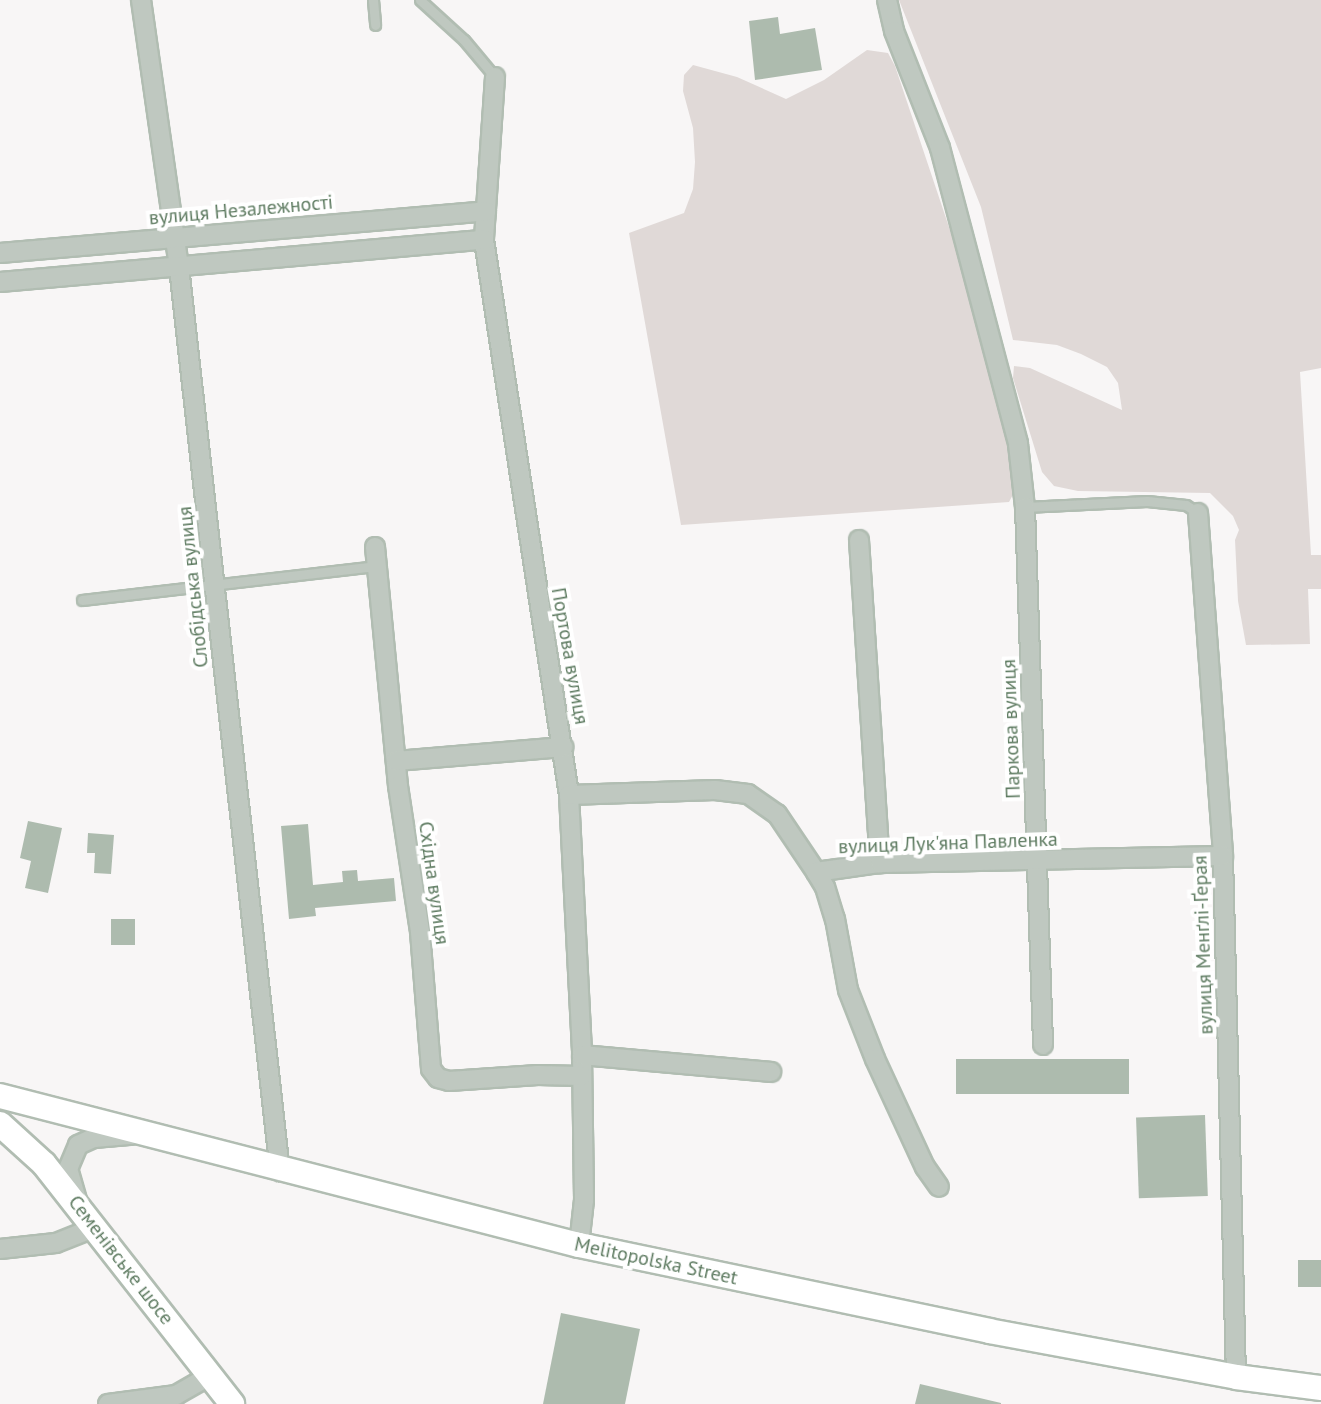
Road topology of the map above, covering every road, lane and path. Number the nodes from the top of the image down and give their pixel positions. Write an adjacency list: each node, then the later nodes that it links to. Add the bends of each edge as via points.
1 (141, 0): 8 (street, Слобідська вулиця)
2 (373, 0): 5 (lane)
3 (420, 0): 6 (lane)
4 (887, 0): 13 (street, Паркова вулиця, via 944,163 1014,429)
5 (375, 25)
6 (495, 77): 7 (street, Портова вулиця)
7 (486, 211): 8 (street, вулиця Незалежності); 9 (street, Портова вулиця)
8 (175, 238): 10 (street, вулиця Незалежності); 11 (street, Слобідська вулиця)
9 (484, 240): 11 (street); 19 (street, Портова вулиця)
10 (0, 253)
11 (179, 267): 12 (street); 17 (street, Слобідська вулиця)
12 (0, 282)
13 (1025, 507): 14 (lane, via 1147,501 1186,505); 23 (street, Паркова вулиця)
14 (1198, 513): 22 (street, вулиця Менґлі-Ґерая)
15 (859, 540): 24 (street)
16 (376, 556): 17 (lane); 20 (street, Східна вулиця)
17 (214, 582): 18 (lane); 33 (street, Слобідська вулиця)
18 (82, 600)
19 (563, 747): 20 (street); 21 (street, Портова вулиця)
20 (396, 761): 29 (street, Східна вулиця, via 433,1074 449,1081)
21 (569, 795): 25 (street, вулиця Лук'яна Павленка, via 715,790 748,794 777,814); 27 (street, Портова вулиця)
22 (1223, 856): 23 (street, вулиця Лук'яна Павленка); 40 (street, вулиця Менґлі-Ґерая)
23 (1038, 862): 24 (street, вулиця Лук'яна Павленка); 26 (street, Паркова вулиця)
24 (880, 863): 25 (street, вулиця Лук'яна Павленка)
25 (816, 872): 34 (street, via 835,919 848,990 875,1059)
26 (1043, 1045)
27 (582, 1055): 28 (street); 29 (street, Портова вулиця)
28 (771, 1072)
29 (582, 1076): 37 (street, Портова вулиця, via 584,1200)
30 (0, 1096): 32 (main road, Melitopolska Street)
31 (0, 1124): 35 (main road, Семенівське шосе)
32 (141, 1134): 33 (main road, Melitopolska Street); 35 (street, via 94,1138 78,1145 68,1169)
33 (280, 1171): 37 (main road, Melitopolska Street)
34 (939, 1187)
35 (79, 1206): 36 (main road, Семенівське шосе)
36 (96, 1227): 38 (street, via 56,1243); 39 (main road, Семенівське шосе)
37 (579, 1245): 40 (main road, Melitopolska Street)
38 (0, 1249)
39 (211, 1375): 42 (street, via 176,1395); 43 (main road, Семенівське шосе)
40 (1236, 1377): 41 (main road, Melitopolska Street)
41 (1321, 1388)
42 (108, 1404)
43 (232, 1404)

